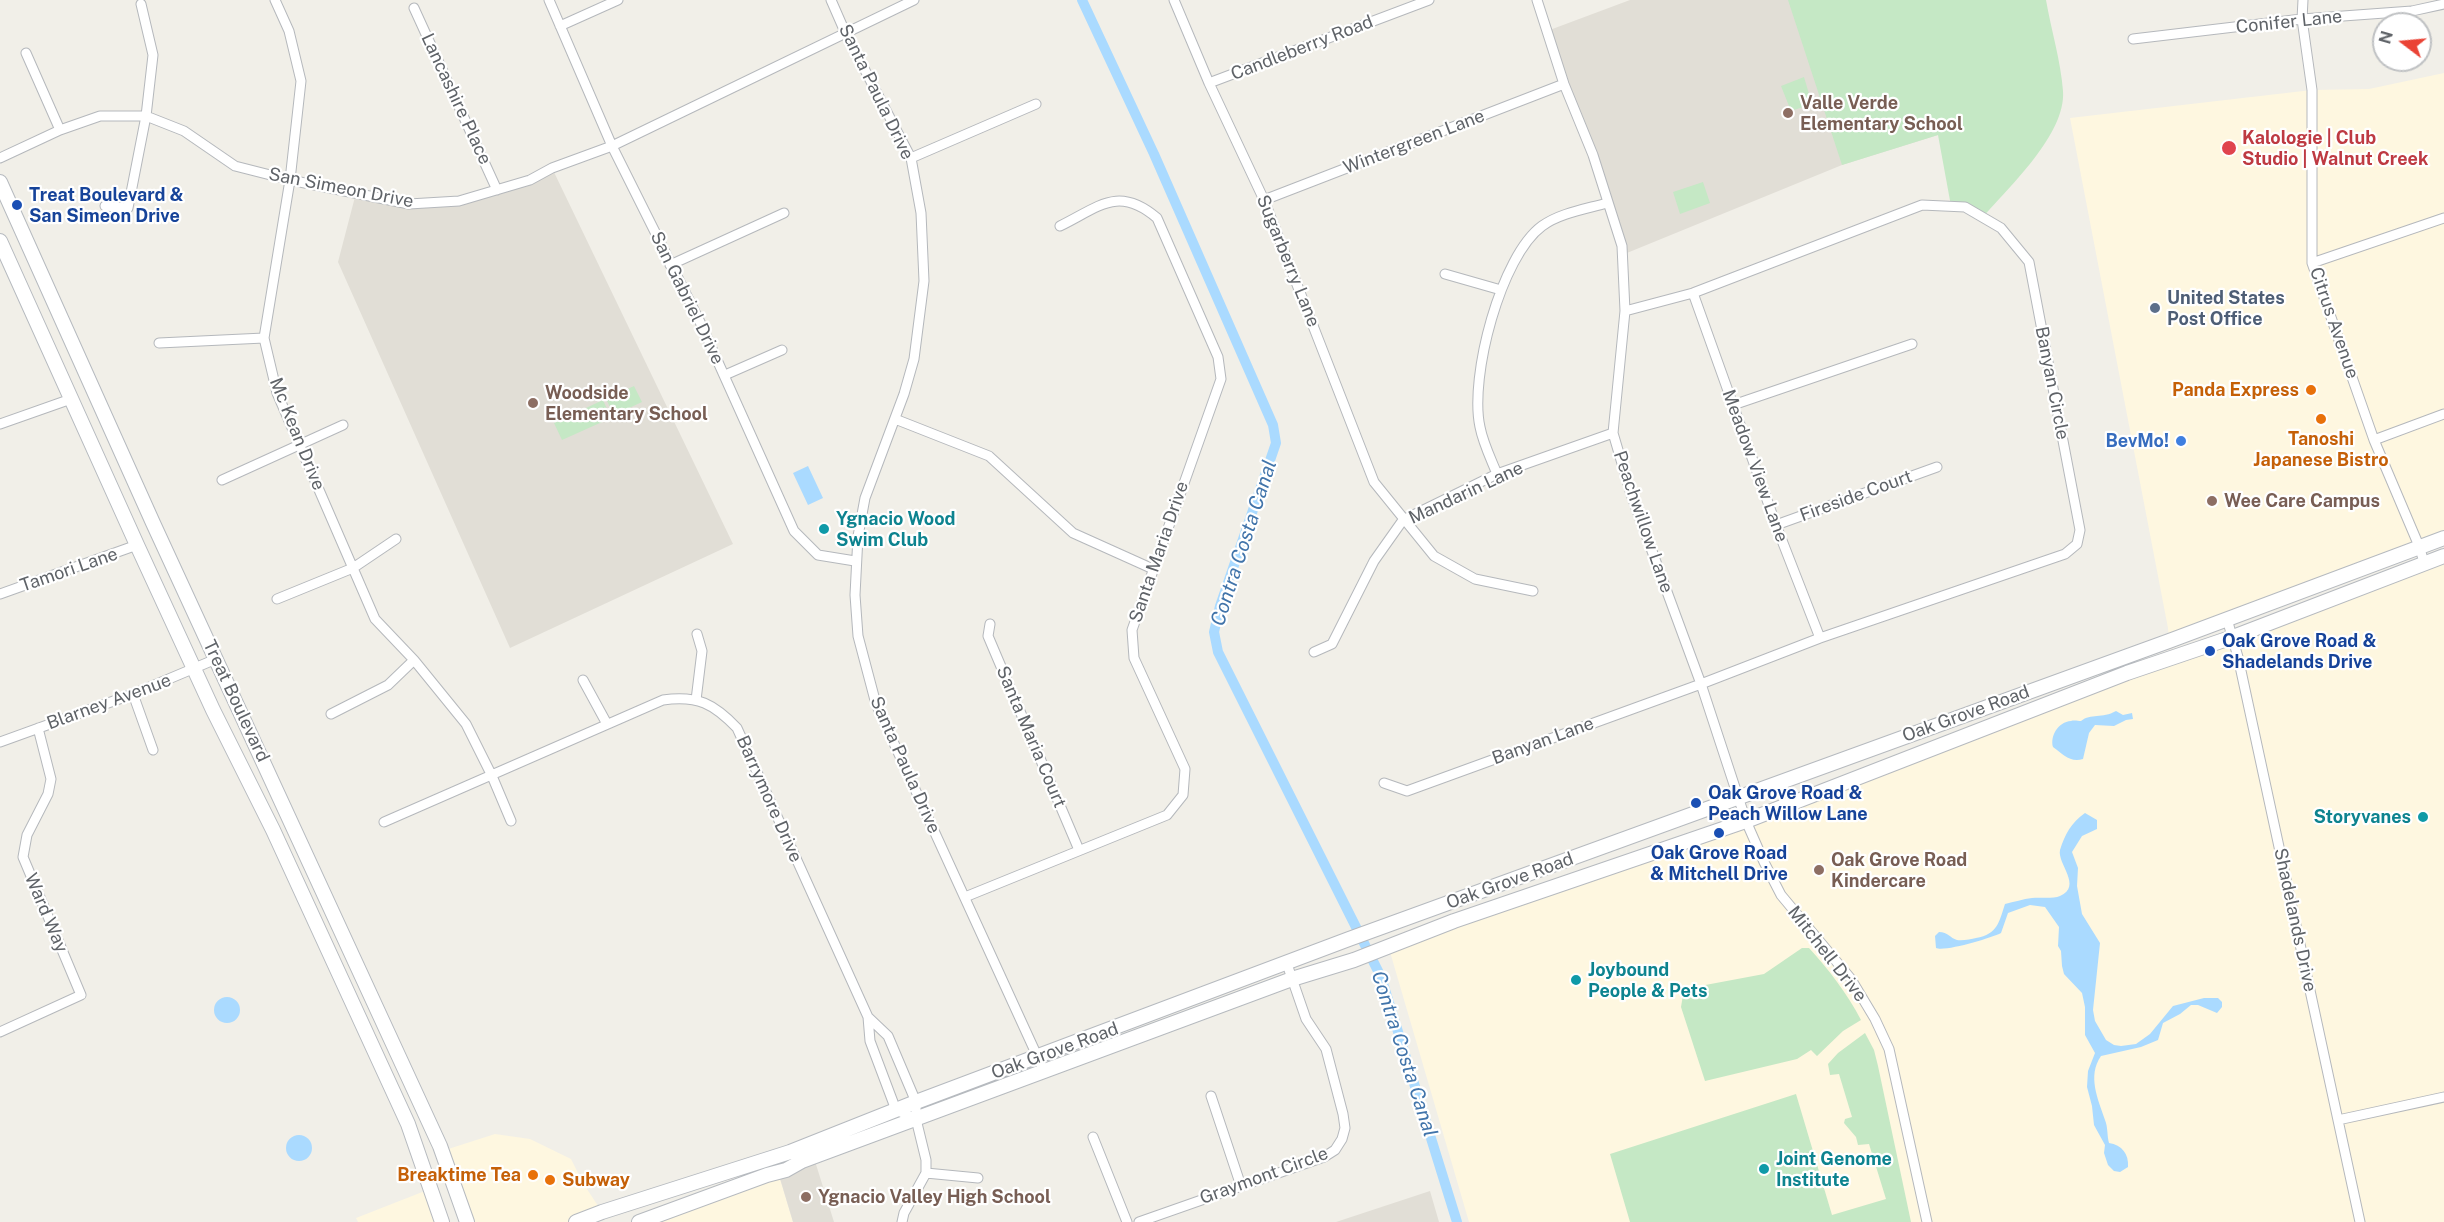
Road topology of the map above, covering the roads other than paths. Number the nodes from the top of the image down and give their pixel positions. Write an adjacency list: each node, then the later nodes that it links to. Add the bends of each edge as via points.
1 (275, 0): 26 (street, Mc Kean Drive, via 289,31 301,81)
2 (549, 0): 14 (street, San Gabriel Drive)
3 (618, 0): 14 (street)
4 (831, 0): 15 (street, Santa Paula Drive)
5 (914, 0): 15 (street, San Simeon Drive)
6 (1174, 0): 18 (street, Sugarberry Lane)
7 (1429, 0): 18 (street, Candleberry Road)
8 (1537, 0): 19 (street, Peachwillow Lane)
9 (2303, 0): 13 (street, Citrus Avenue)
10 (141, 4): 21 (street, via 153,55)
11 (2444, 4): 13 (street, Conifer Lane, via 2412,11)
12 (414, 8): 28 (street, Lancashire Place)
13 (2302, 19): 16 (street, Conifer Lane); 36 (street, Citrus Avenue, via 2312,90)
14 (560, 26): 23 (street, San Gabriel Drive)
15 (845, 32): 23 (street, San Simeon Drive); 25 (street, Santa Paula Drive)
16 (2133, 39)
17 (26, 53): 22 (street)
18 (1209, 83): 29 (street, Sugarberry Lane)
19 (1564, 84): 29 (street, Wintergreen Lane); 30 (street, Peachwillow Lane, via 1593,155)
20 (1036, 104): 25 (street)
21 (146, 117): 22 (street, San Simeon Drive, via 100,116); 26 (street, San Simeon Drive, via 184,130 235,166); 31 (street, via 128,208)
22 (60, 130): 24 (street, San Simeon Drive)
23 (612, 146): 28 (street, San Simeon Drive); 37 (street, San Gabriel Drive)
24 (0, 158)
25 (911, 158): 50 (street, Santa Paula Drive, via 921,213 924,281 914,359)
26 (290, 180): 28 (street, San Simeon Drive, via 409,204 459,201); 42 (street, Mc Kean Drive)
27 (0, 182): 79 (main road, Treat Boulevard)
28 (498, 190)
29 (1264, 200): 59 (street, Sugarberry Lane, via 1374,482)
30 (1607, 203): 39 (street, via 1541,227 1516,255); 41 (street, Peachwillow Lane, via 1622,246)
31 (105, 206)
32 (784, 213): 37 (street)
33 (2444, 218): 36 (street)
34 (1060, 226): 69 (street, Santa Maria Drive, via 1122,199 1143,206 1157,218 1218,357 1221,379)
35 (0, 241): 47 (main road, Treat Boulevard)
36 (2312, 263): 54 (street, Citrus Avenue)
37 (670, 265): 46 (street, San Gabriel Drive)
38 (1445, 274): 39 (street)
39 (1501, 291): 57 (street, via 1481,365 1478,396 1480,427)
40 (1693, 293): 41 (street, Banyan Circle); 48 (street, Meadow View Lane); 77 (street, Banyan Circle, via 1922,205 1965,207 2001,228 2029,262 2080,530 2077,544 2065,554)
41 (1625, 311): 53 (street, Peachwillow Lane)
42 (264, 338): 43 (street); 55 (street, Mc Kean Drive, via 277,393)
43 (159, 343)
44 (1912, 344): 48 (street)
45 (782, 350): 46 (street)
46 (725, 375): 66 (street, San Gabriel Drive, via 794,531 818,555)
47 (70, 399): 51 (street); 63 (main road, Treat Boulevard)
48 (1733, 405): 60 (street, Meadow View Lane)
49 (2444, 414): 54 (street)
50 (895, 419): 66 (street, Santa Paula Drive, via 865,498); 69 (street, via 989,456 1073,533)
51 (0, 424)
52 (343, 425): 55 (street)
53 (1614, 433): 57 (street, Mandarin Lane); 83 (street, Peachwillow Lane, via 1631,494)
54 (2374, 440): 64 (street, Citrus Avenue)
55 (300, 444): 58 (street); 68 (street, Mc Kean Drive)
56 (1937, 467): 60 (street, Fireside Court)
57 (1497, 474): 59 (street, Mandarin Lane)
58 (222, 480)
59 (1403, 520): 70 (street, Sugarberry Lane, via 1434,556 1475,579); 78 (street, Mandarin Lane, via 1374,561 1332,644)
60 (1776, 525): 77 (street, Meadow View Lane)
61 (2444, 538): 64 (main road, Oak Grove Road)
62 (396, 539): 68 (street)
63 (136, 545): 71 (street, Tamori Lane); 81 (main road, Treat Boulevard)
64 (2419, 546): 67 (street, Citrus Avenue); 73 (main road, Oak Grove Road)
65 (2444, 556): 67 (main road, Oak Grove Road)
66 (855, 561): 98 (street, Santa Paula Drive, via 858,636 876,704)
67 (2424, 562): 76 (main road, Oak Grove Road)
68 (353, 568): 72 (street); 80 (street, Mc Kean Drive, via 375,619)
69 (1153, 569): 97 (street, Santa Maria Drive, via 1132,630 1134,658 1185,769 1183,795 1167,815)
70 (1533, 591)
71 (0, 594)
72 (277, 599)
73 (2227, 619): 76 (street, Shadelands Drive); 93 (main road, Oak Grove Road)
74 (990, 624): 97 (street, Santa Maria Court, via 988,636)
75 (697, 634): 85 (street, via 702,651)
76 (2233, 637): 94 (main road, Oak Grove Road, via 2127,673); 112 (street, Shadelands Drive)
77 (1820, 638): 83 (street, Banyan Circle)
78 (1314, 652)
79 (216, 659): 81 (street, Blarney Avenue); 118 (main road, Treat Boulevard, via 440,1146)
80 (414, 660): 86 (street, via 388,685); 91 (street, Mc Kean Drive, via 466,724)
81 (196, 669): 84 (street, Blarney Avenue); 117 (main road, Treat Boulevard, via 408,1124)
82 (583, 680): 87 (street)
83 (1701, 684): 92 (street, Banyan Lane, via 1407,791); 93 (street, Peachwillow Lane)
84 (133, 694): 88 (street, Blarney Avenue); 90 (street)
85 (696, 700): 87 (street, Barrymore Drive, via 663,700); 103 (street, Barrymore Drive, via 720,710 737,728)
86 (331, 714)
87 (607, 724): 91 (street, Barrymore Drive)
88 (38, 728): 89 (street, Blarney Avenue); 104 (street, Ward Way, via 51,779 48,794 27,836 23,857 81,995)
89 (0, 742)
90 (153, 750)
91 (492, 777): 95 (street, Mc Kean Drive); 96 (street, Barrymore Drive)
92 (1384, 783)
93 (1738, 797): 94 (street, Mitchell Drive); 99 (main road, Oak Grove Road)
94 (1746, 820): 100 (main road, Oak Grove Road); 124 (street, Mitchell Drive, via 1781,895 1851,979 1875,1019 1888,1049)
95 (511, 821)
96 (384, 822)
97 (1079, 850): 98 (street, Santa Maria Drive)
98 (965, 897): 105 (street, Santa Paula Drive)
99 (1445, 906): 100 (main road, via 1438,919 1397,935); 101 (main road, Oak Grove Road)
100 (1395, 943): 102 (main road, Oak Grove Road)
101 (1287, 964): 102 (street, Graymont Circle); 105 (main road, Oak Grove Road)
102 (1292, 979): 106 (main road, Oak Grove Road); 116 (street, Graymont Circle, via 1306,1019 1326,1049 1345,1128 1335,1150 1324,1157)
103 (868, 1017): 109 (street, Barrymore Drive, via 888,1036); 110 (street, Barrymore Drive, via 870,1041)
104 (0, 1032)
105 (1039, 1057): 106 (street, Santa Paula Drive); 109 (main road, Oak Grove Road)
106 (1044, 1071): 111 (main road, Oak Grove Road)
107 (1211, 1096): 116 (street)
108 (2444, 1097): 112 (street)
109 (916, 1102): 110 (main road, Oak Grove Road); 111 (street, Barrymore Drive)
110 (896, 1110): 111 (street); 119 (main road, Oak Grove Road, via 790,1152)
111 (916, 1119): 114 (street); 120 (main road, Oak Grove Road)
112 (2338, 1120): 125 (street, Shadelands Drive)
113 (1093, 1137): 122 (street)
114 (926, 1173): 115 (street); 121 (street)
115 (978, 1178)
116 (1241, 1186): 123 (street, Graymont Circle)
117 (442, 1222)
118 (467, 1222)
119 (576, 1222)
120 (639, 1222)
121 (902, 1222)
122 (1127, 1222)
123 (1139, 1222)
124 (1927, 1222)
125 (2360, 1222)

